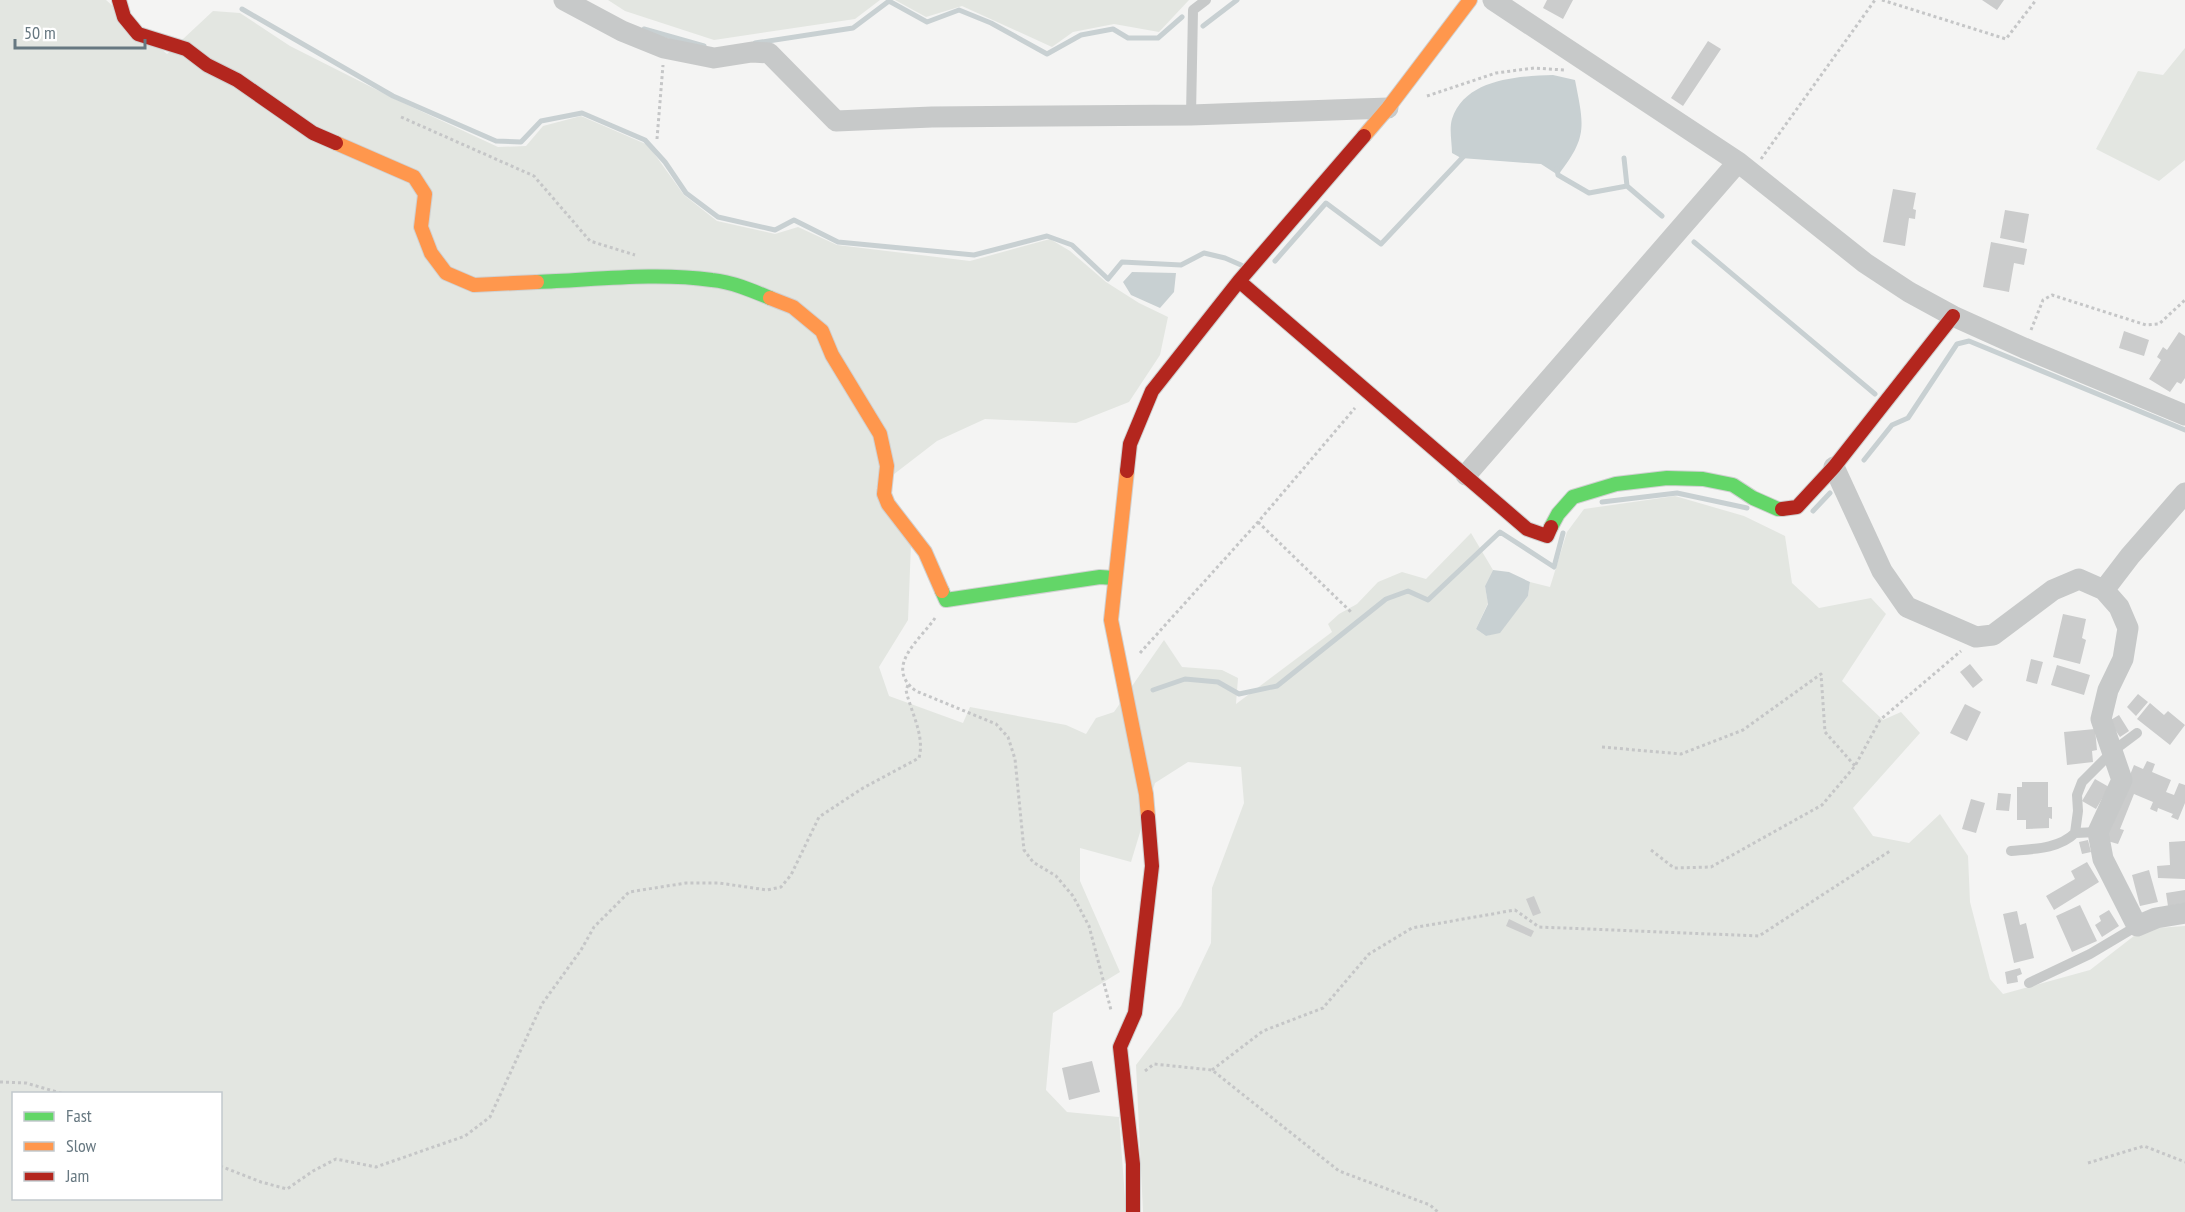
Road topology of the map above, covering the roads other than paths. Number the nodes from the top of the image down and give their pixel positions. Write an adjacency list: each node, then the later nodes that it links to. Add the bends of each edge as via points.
1 (119, 0): 15 (street, via 124,17 138,34 186,49 313,132 414,177 425,194 421,227 431,253 446,273 474,285 714,280 793,307 822,331 832,356 880,434 887,466 884,494 925,552 946,600)
2 (564, 0): 7 (street, via 664,48 714,58 768,53 836,121)
3 (1206, 0): 7 (lane, via 1193,10)
4 (1470, 0): 6 (street)
5 (1493, 0): 8 (street)
6 (1388, 108): 7 (street); 9 (street)
7 (1191, 115)
8 (1744, 167): 10 (street, via 1865,263); 13 (street)
9 (1239, 281): 13 (street); 15 (street, via 1152,391 1134,433)
10 (1953, 316): 11 (street); 12 (street)
11 (2185, 415)
12 (1834, 467): 13 (street, via 1797,507 1779,509 1733,485 1703,479 1667,478 1616,484 1573,497 1558,514 1547,536 1527,529); 16 (street, via 1882,571 1907,607 1976,637 1993,635 2053,590 2079,579)
13 (1466, 475)
14 (2185, 493): 16 (street)
15 (1114, 578): 25 (street, via 1112,620 1146,794 1152,866 1135,1013 1120,1047 1133,1164)
16 (2104, 591): 18 (street, via 2119,607 2128,628 2123,658 2108,690 2101,719)
17 (2137, 733): 18 (lane)
18 (2113, 751): 19 (street, via 2122,780); 20 (lane, via 2082,782 2077,795)
19 (2098, 832): 20 (lane); 23 (street, via 2103,859)
20 (2075, 833): 21 (lane, via 2054,845)
21 (2011, 851)
22 (2185, 913): 23 (street)
23 (2138, 926): 24 (lane)
24 (2029, 983)
25 (1133, 1212)

